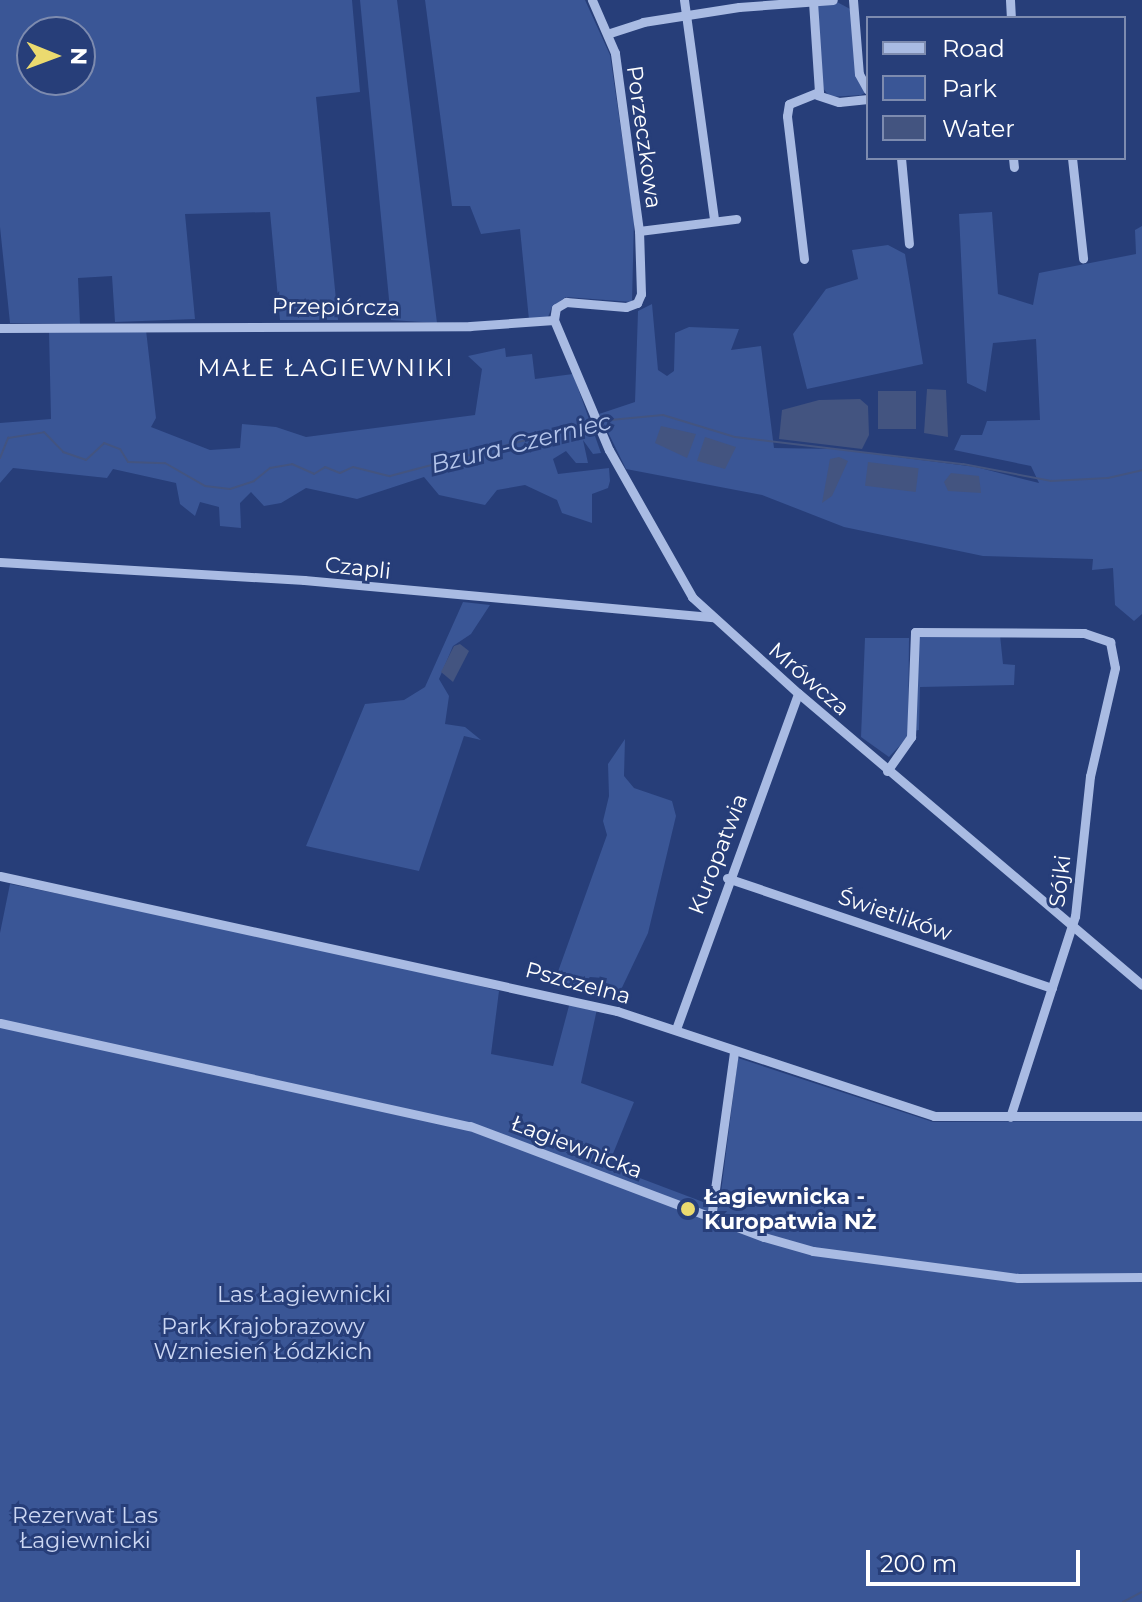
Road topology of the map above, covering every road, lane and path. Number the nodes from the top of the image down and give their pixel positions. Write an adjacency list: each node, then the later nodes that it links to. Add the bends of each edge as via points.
1 (592, 0): 8 (street, Porzeczkowa)
2 (684, 0): 7 (street)
3 (833, 0): 6 (street)
4 (853, 0): 9 (street, via 859,74)
5 (781, 2): 6 (street); 7 (street)
6 (813, 2): 10 (street)
7 (689, 17): 8 (street); 15 (street)
8 (610, 33): 16 (street, Porzeczkowa)
9 (866, 86)
10 (817, 95): 11 (street, via 839,102); 19 (street, via 788,108)
11 (866, 99)
12 (901, 160): 17 (street)
13 (1072, 160): 18 (street)
14 (736, 219): 15 (street)
15 (714, 220): 16 (street)
16 (639, 231): 20 (street, Porzeczkowa, via 640,300 633,306 571,300 556,308)
17 (909, 244)
18 (1083, 258)
19 (804, 259)
20 (554, 320): 21 (street, Przepiórcza, via 470,326); 23 (street, Mrówcza, via 600,431)
21 (0, 328)
22 (0, 562): 24 (street, Czapli, via 304,580)
23 (692, 597): 24 (street); 25 (street, Mrówcza)
24 (684, 614): 25 (street, Czapli)
25 (713, 617): 26 (street, Mrówcza)
26 (798, 693): 27 (street, Mrówcza); 29 (street, Kuropatwia)
27 (887, 771): 30 (street, Mrówcza); 30 (street, Sójki, via 911,737 915,632 1084,633 1110,642 1115,668 1092,764)
28 (0, 876): 34 (street, Pszczelna, via 459,973)
29 (727, 878): 32 (street, Świetlików); 34 (street, Kuropatwia)
30 (1072, 925): 31 (street, Mrówcza); 32 (street, Sójki)
31 (1142, 985)
32 (1052, 988): 37 (street, Sójki)
33 (0, 1023): 38 (street, Łagiewnicka, via 470,1126)
34 (676, 1029): 35 (street, Pszczelna)
35 (734, 1052): 37 (street, Pszczelna, via 934,1116); 38 (street)
36 (1142, 1116): 37 (street, Pszczelna)
37 (1010, 1117)
38 (711, 1218): 39 (street, Łagiewnicka, via 796,1247 868,1259 1018,1278)
39 (1142, 1277)

